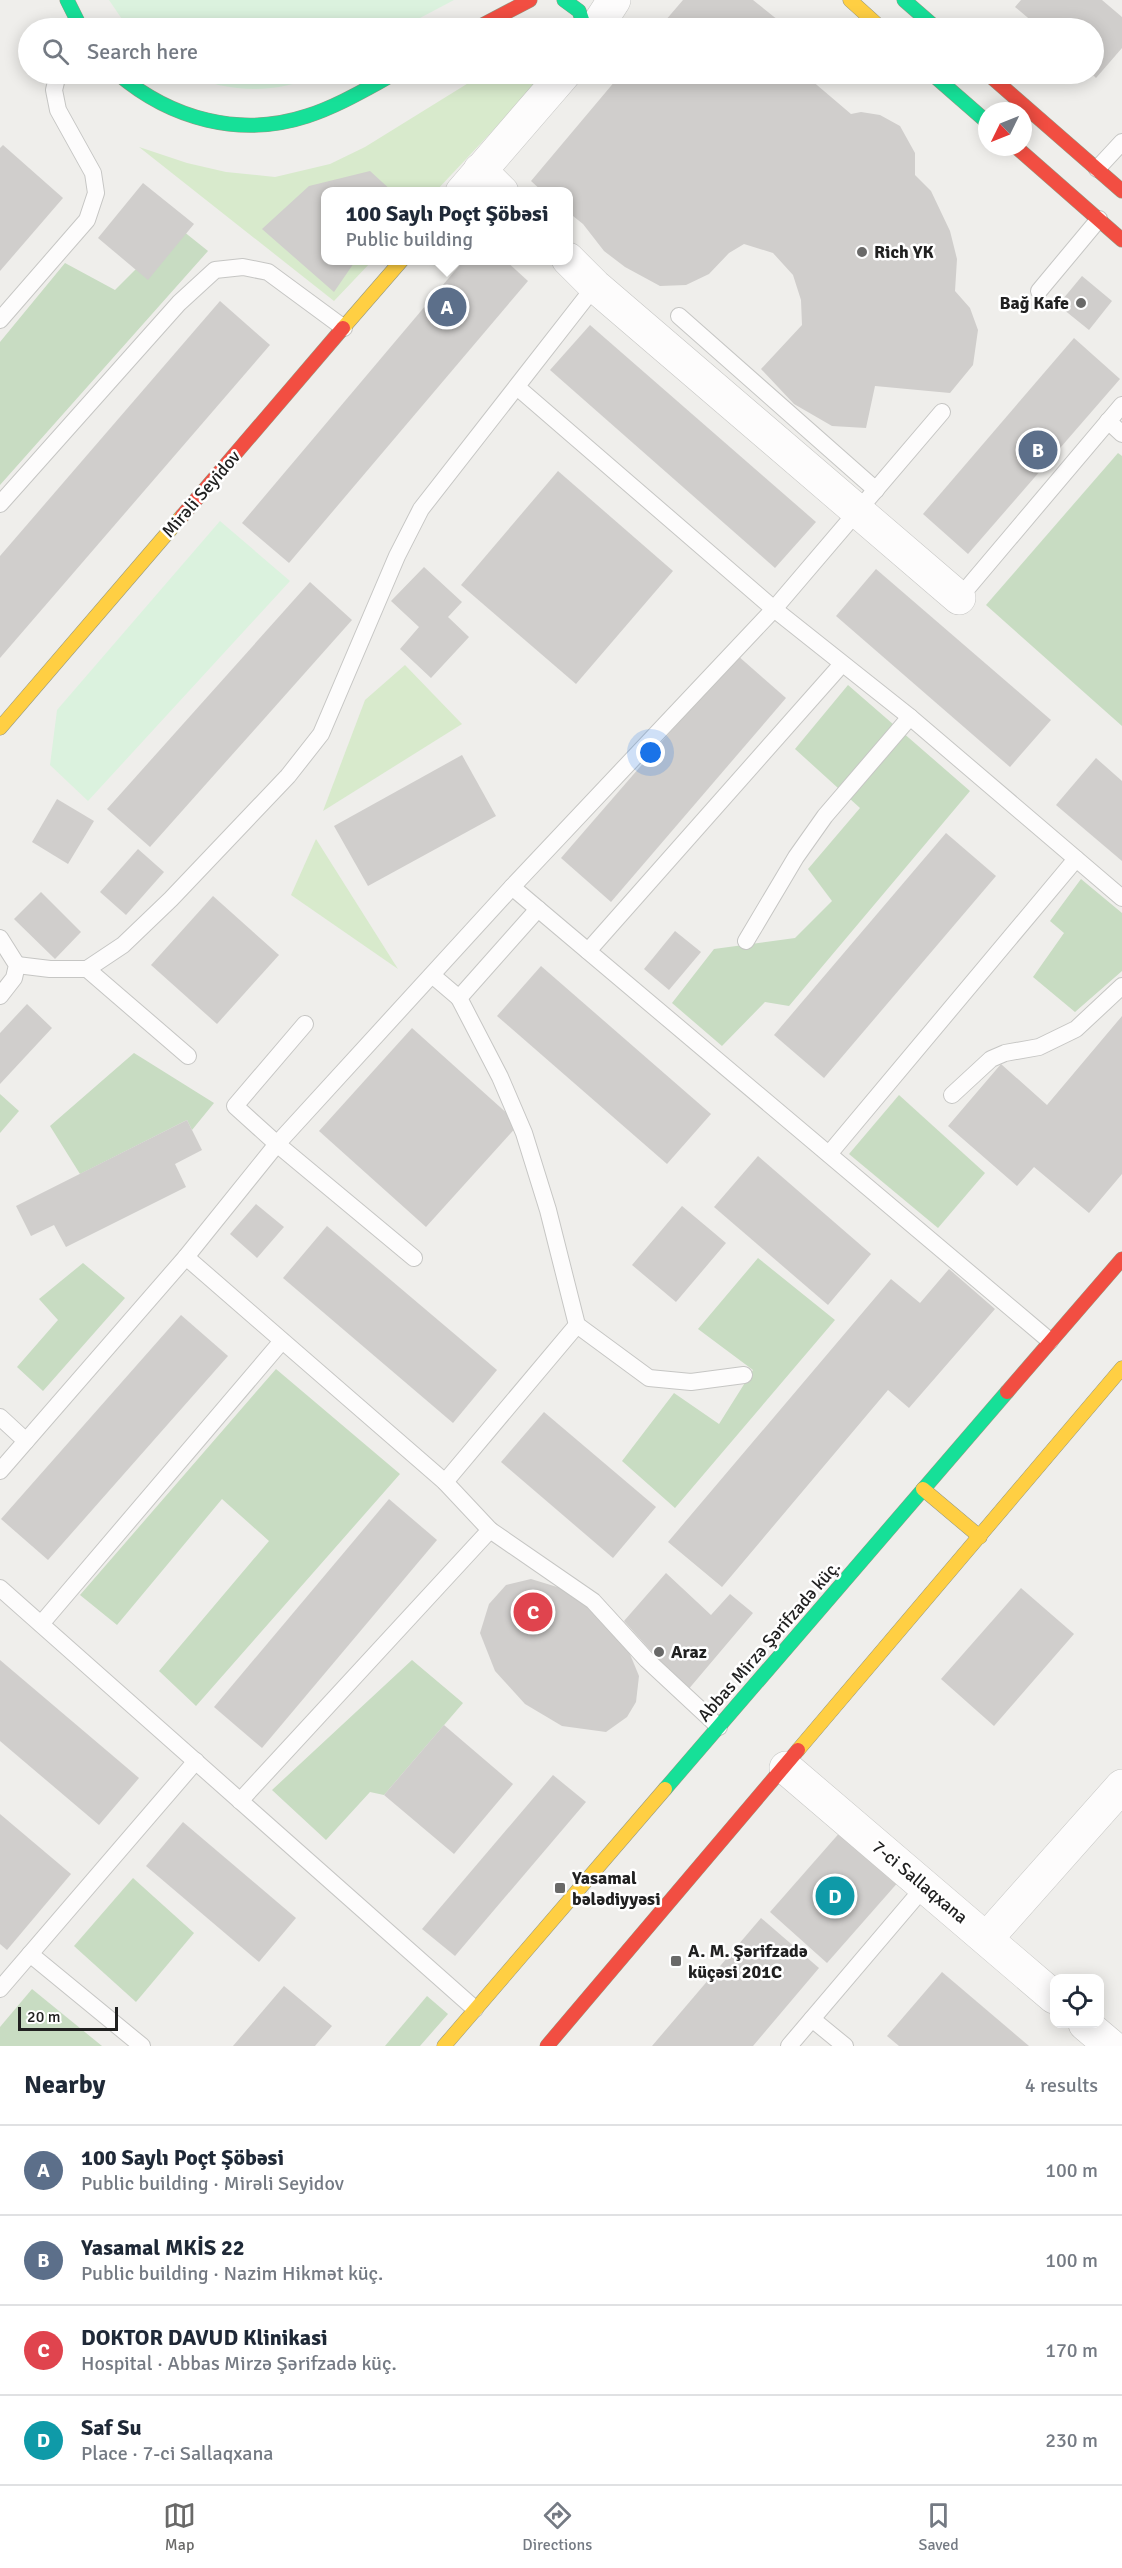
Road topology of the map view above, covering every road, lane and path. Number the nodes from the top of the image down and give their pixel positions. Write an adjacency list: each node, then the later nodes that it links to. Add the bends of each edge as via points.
1 (68, 0): 7 (main road)
2 (564, 0): 9 (main road, via 578,8)
3 (614, 0): 10 (street)
4 (850, 0): 11 (main road)
5 (904, 0): 12 (main road)
6 (531, 1): 8 (main road)
7 (76, 18)
8 (497, 18)
9 (584, 18)
10 (602, 18)
11 (870, 18)
12 (925, 18)
13 (56, 84): 32 (lane, via 58,110 93,173 96,193 87,220)
14 (131, 84): 15 (main road, via 178,113 206,121 265,125 321,111)
15 (374, 84)
16 (556, 84): 23 (street)
17 (943, 84): 19 (main road)
18 (999, 84): 22 (main road)
19 (978, 114)
20 (1122, 142): 22 (lane)
21 (1026, 156): 25 (main road)
22 (1097, 169): 24 (main road)
23 (481, 184)
24 (1122, 191)
25 (1099, 219): 26 (main road); 30 (lane)
26 (1122, 240)
27 (573, 264): 29 (street)
28 (399, 265): 33 (main road, Mirəli Seyidov)
29 (595, 286): 34 (lane); 39 (street)
30 (1039, 291)
31 (679, 316): 39 (lane)
32 (0, 320)
33 (344, 328): 40 (lane, via 268,272 243,267 215,270 179,303); 45 (main road, Mirəli Seyidov)
34 (517, 387): 42 (lane); 54 (lane, via 421,509 321,734 288,776 171,899 123,945)
35 (1122, 405): 37 (lane)
36 (942, 412): 39 (lane)
37 (1108, 421): 38 (lane); 41 (lane)
38 (1122, 434)
39 (866, 501): 41 (street); 42 (lane)
40 (0, 504)
41 (959, 598)
42 (774, 609): 43 (lane); 47 (lane)
43 (842, 664): 44 (lane); 52 (lane)
44 (910, 717): 46 (lane); 51 (lane, via 825,816)
45 (0, 728)
46 (1076, 859): 48 (lane); 63 (lane)
47 (512, 887): 49 (lane); 55 (lane)
48 (1122, 898)
49 (538, 909): 52 (lane); 58 (lane)
50 (0, 938): 53 (lane)
51 (746, 940)
52 (588, 951): 63 (lane)
53 (17, 965): 54 (lane); 57 (lane, via 14,978)
54 (87, 969): 60 (lane)
55 (432, 975): 58 (lane); 62 (lane)
56 (1122, 987): 61 (lane, via 1076,1029 1039,1047 991,1059)
57 (0, 996)
58 (459, 998): 67 (lane, via 524,1133)
59 (305, 1024): 62 (lane, via 235,1106)
60 (188, 1056)
61 (952, 1095)
62 (277, 1144): 64 (lane); 65 (lane)
63 (829, 1154): 69 (lane)
64 (186, 1257): 68 (lane); 73 (lane)
65 (414, 1258)
66 (1122, 1259): 69 (main road, Abbas Mirzə Şərifzadə küç.)
67 (577, 1325): 71 (lane, via 649,1378 691,1382); 75 (lane)
68 (282, 1341): 75 (lane); 80 (lane)
69 (1050, 1341): 76 (main road, Abbas Mirzə Şərifzadə küç.)
70 (1122, 1368): 78 (main road)
71 (744, 1376)
72 (0, 1418): 73 (lane)
73 (26, 1441): 74 (lane)
74 (0, 1471)
75 (445, 1482): 77 (lane)
76 (923, 1489): 78 (main road); 81 (main road, Abbas Mirzə Şərifzadə küç.)
77 (490, 1530): 81 (lane, via 593,1601 647,1660); 85 (lane)
78 (980, 1537): 83 (main road)
79 (0, 1588): 80 (lane)
80 (41, 1624): 82 (lane)
81 (719, 1727): 91 (main road, Abbas Mirzə Şərifzadə küç.)
82 (196, 1761): 85 (lane); 88 (lane)
83 (786, 1768): 86 (street, 7-ci Sallaqxana); 96 (main road)
84 (1122, 1786): 87 (street)
85 (240, 1801): 91 (lane)
86 (925, 1886): 87 (street, 7-ci Sallaqxana); 92 (lane)
87 (987, 1938): 90 (street, 7-ci Sallaqxana)
88 (30, 1954): 89 (lane); 94 (lane)
89 (0, 1989)
90 (1050, 1993)
91 (475, 2009): 95 (main road, Abbas Mirzə Şərifzadə küç.)
92 (812, 2019): 97 (lane); 98 (lane)
93 (1090, 2028): 99 (street)
94 (142, 2046)
95 (444, 2046)
96 (547, 2046)
97 (789, 2046)
98 (845, 2046)
99 (1111, 2046)

